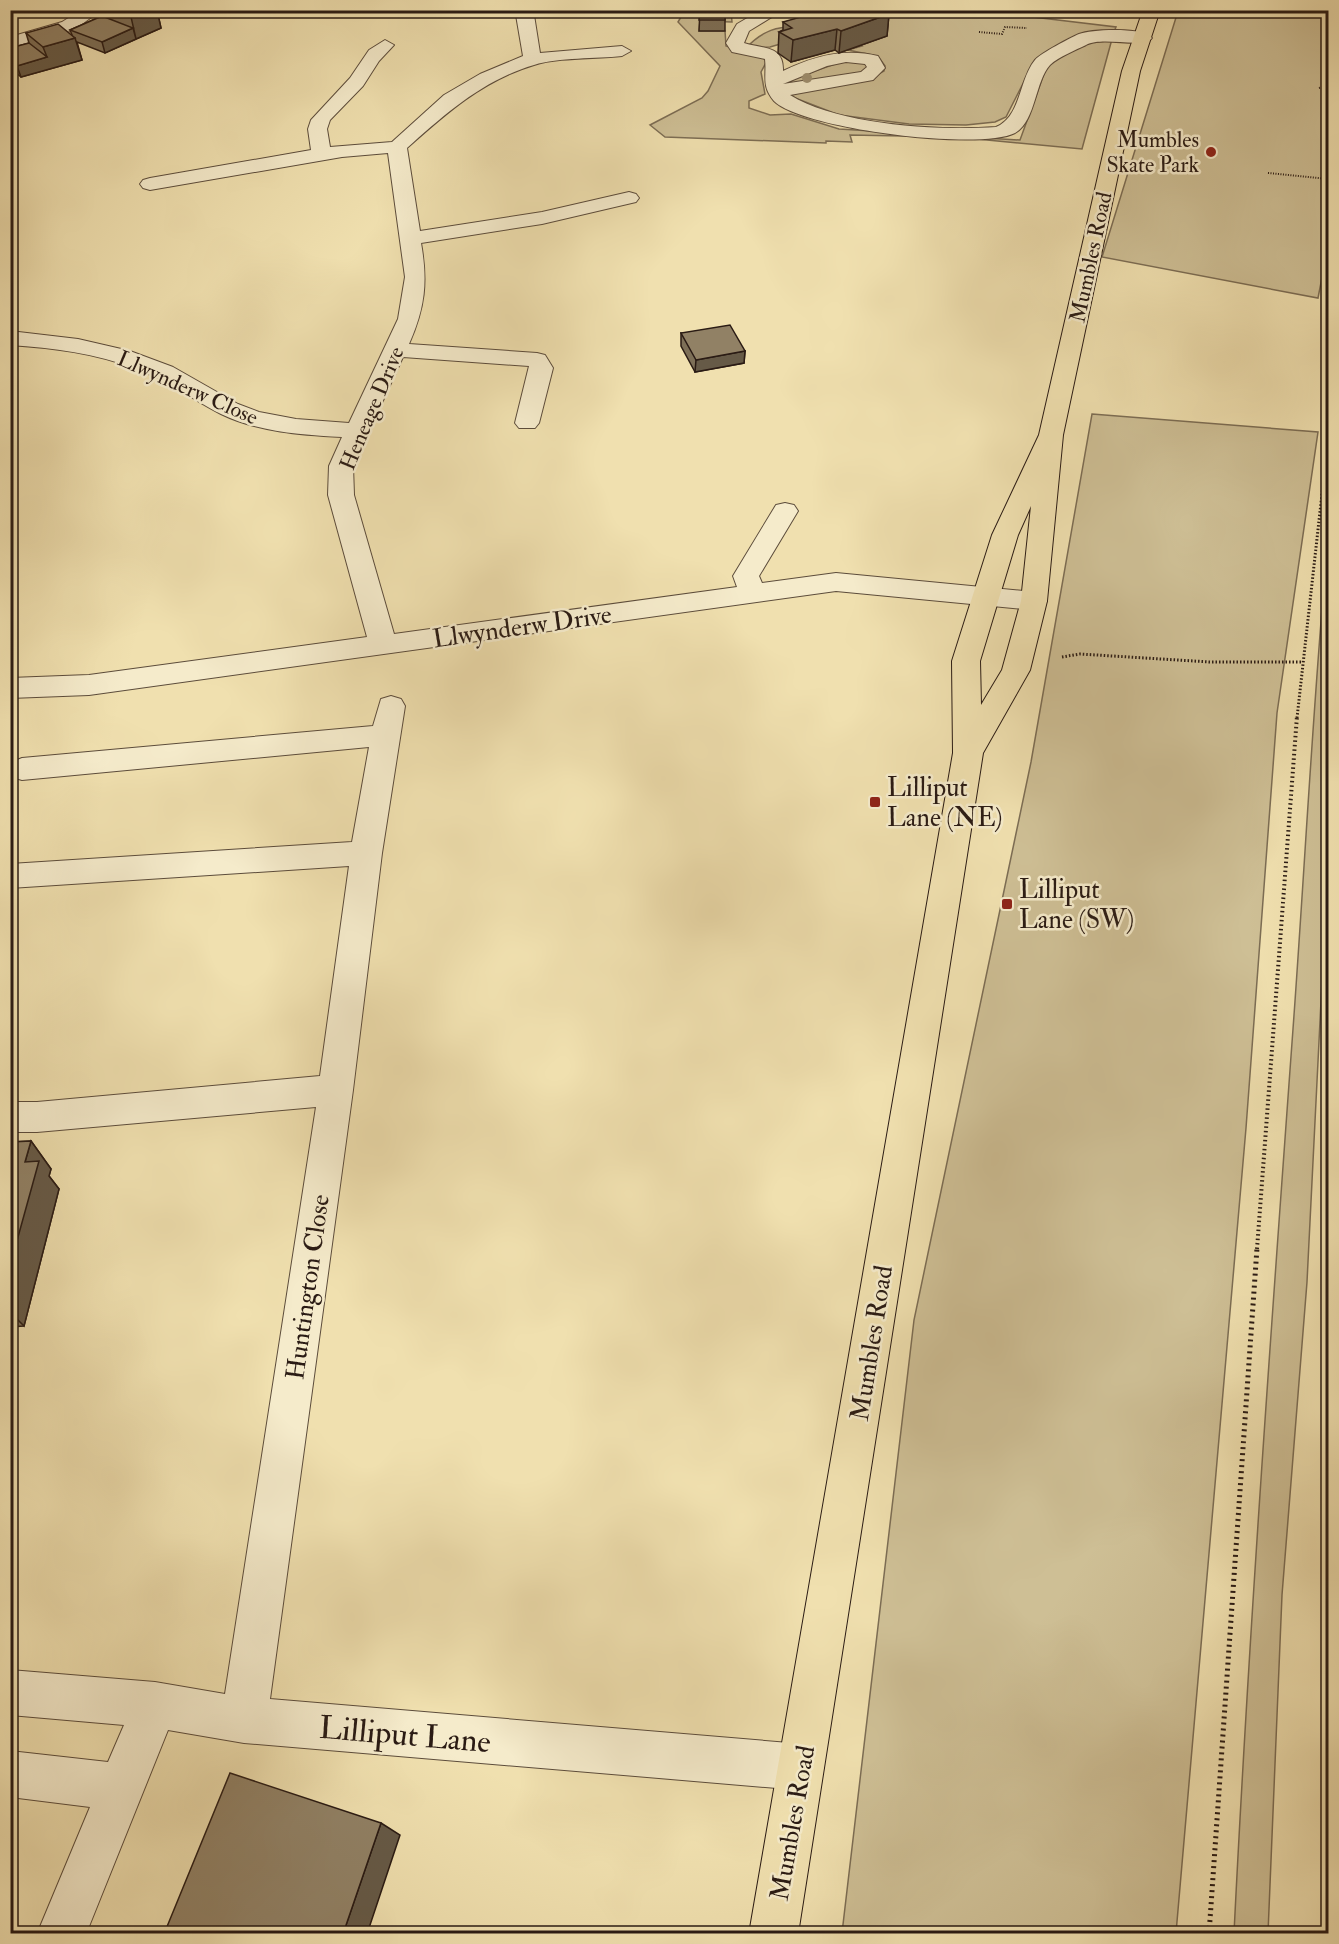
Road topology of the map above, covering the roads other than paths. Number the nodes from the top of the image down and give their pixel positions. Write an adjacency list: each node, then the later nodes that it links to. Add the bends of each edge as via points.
1 (93, 10): 6 (street, via 68,26)
2 (1152, 10): 5 (main road, Mumbles Road)
3 (771, 12): 5 (street, via 741,28 736,34 738,48 773,57 774,87 783,99 819,116 851,124 996,133 1015,124 1042,62 1085,38)
4 (525, 15): 9 (street)
5 (1143, 38): 19 (main road, Mumbles Road, via 1131,71)
6 (10, 43)
7 (385, 45): 11 (street, via 369,57 356,83 325,112 316,141)
8 (622, 51): 9 (street)
9 (532, 58): 10 (street, via 451,99)
10 (397, 147): 11 (street); 14 (street, Heneage Drive)
11 (322, 154): 12 (street)
12 (150, 184)
13 (629, 198): 14 (street, via 542,218)
14 (412, 238): 16 (street, Heneage Drive, via 416,277 409,319)
15 (10, 338): 18 (street, Llwynderw Close, via 55,340 125,355 186,382 234,412 280,426)
16 (396, 350): 17 (street, via 537,360 542,368); 18 (street, Heneage Drive)
17 (527, 423)
18 (357, 431): 24 (street, Heneage Drive, via 342,466 340,495)
19 (1051, 435): 22 (main road, Mumbles Road, via 1005,535); 23 (main road, Mumbles Road)
20 (785, 511): 21 (street, via 746,576)
21 (753, 593): 22 (street, Llwynderw Drive, via 836,582); 24 (street, Llwynderw Drive)
22 (985, 596): 23 (street, Llwynderw Drive); 26 (main road, Mumbles Road, via 966,661)
23 (1034, 601): 26 (main road, Mumbles Road, via 1016,670)
24 (383, 645): 25 (street, Llwynderw Drive, via 89,685)
25 (10, 688)
26 (968, 753): 35 (main road, Mumbles Road)
27 (22, 769): 28 (street, Huntington Close, via 388,720)
28 (366, 853): 29 (street); 30 (street, Huntington Close)
29 (10, 876)
30 (336, 1090): 31 (street); 34 (street, Huntington Close)
31 (10, 1117)
32 (10, 1692): 33 (street, Lilliput Lane)
33 (155, 1705): 34 (street, Lilliput Lane); 37 (street)
34 (244, 1720): 35 (street, Lilliput Lane)
35 (801, 1767): 39 (main road, Mumbles Road)
36 (10, 1774): 37 (street)
37 (121, 1787): 38 (street)
38 (61, 1934)
39 (773, 1934)

